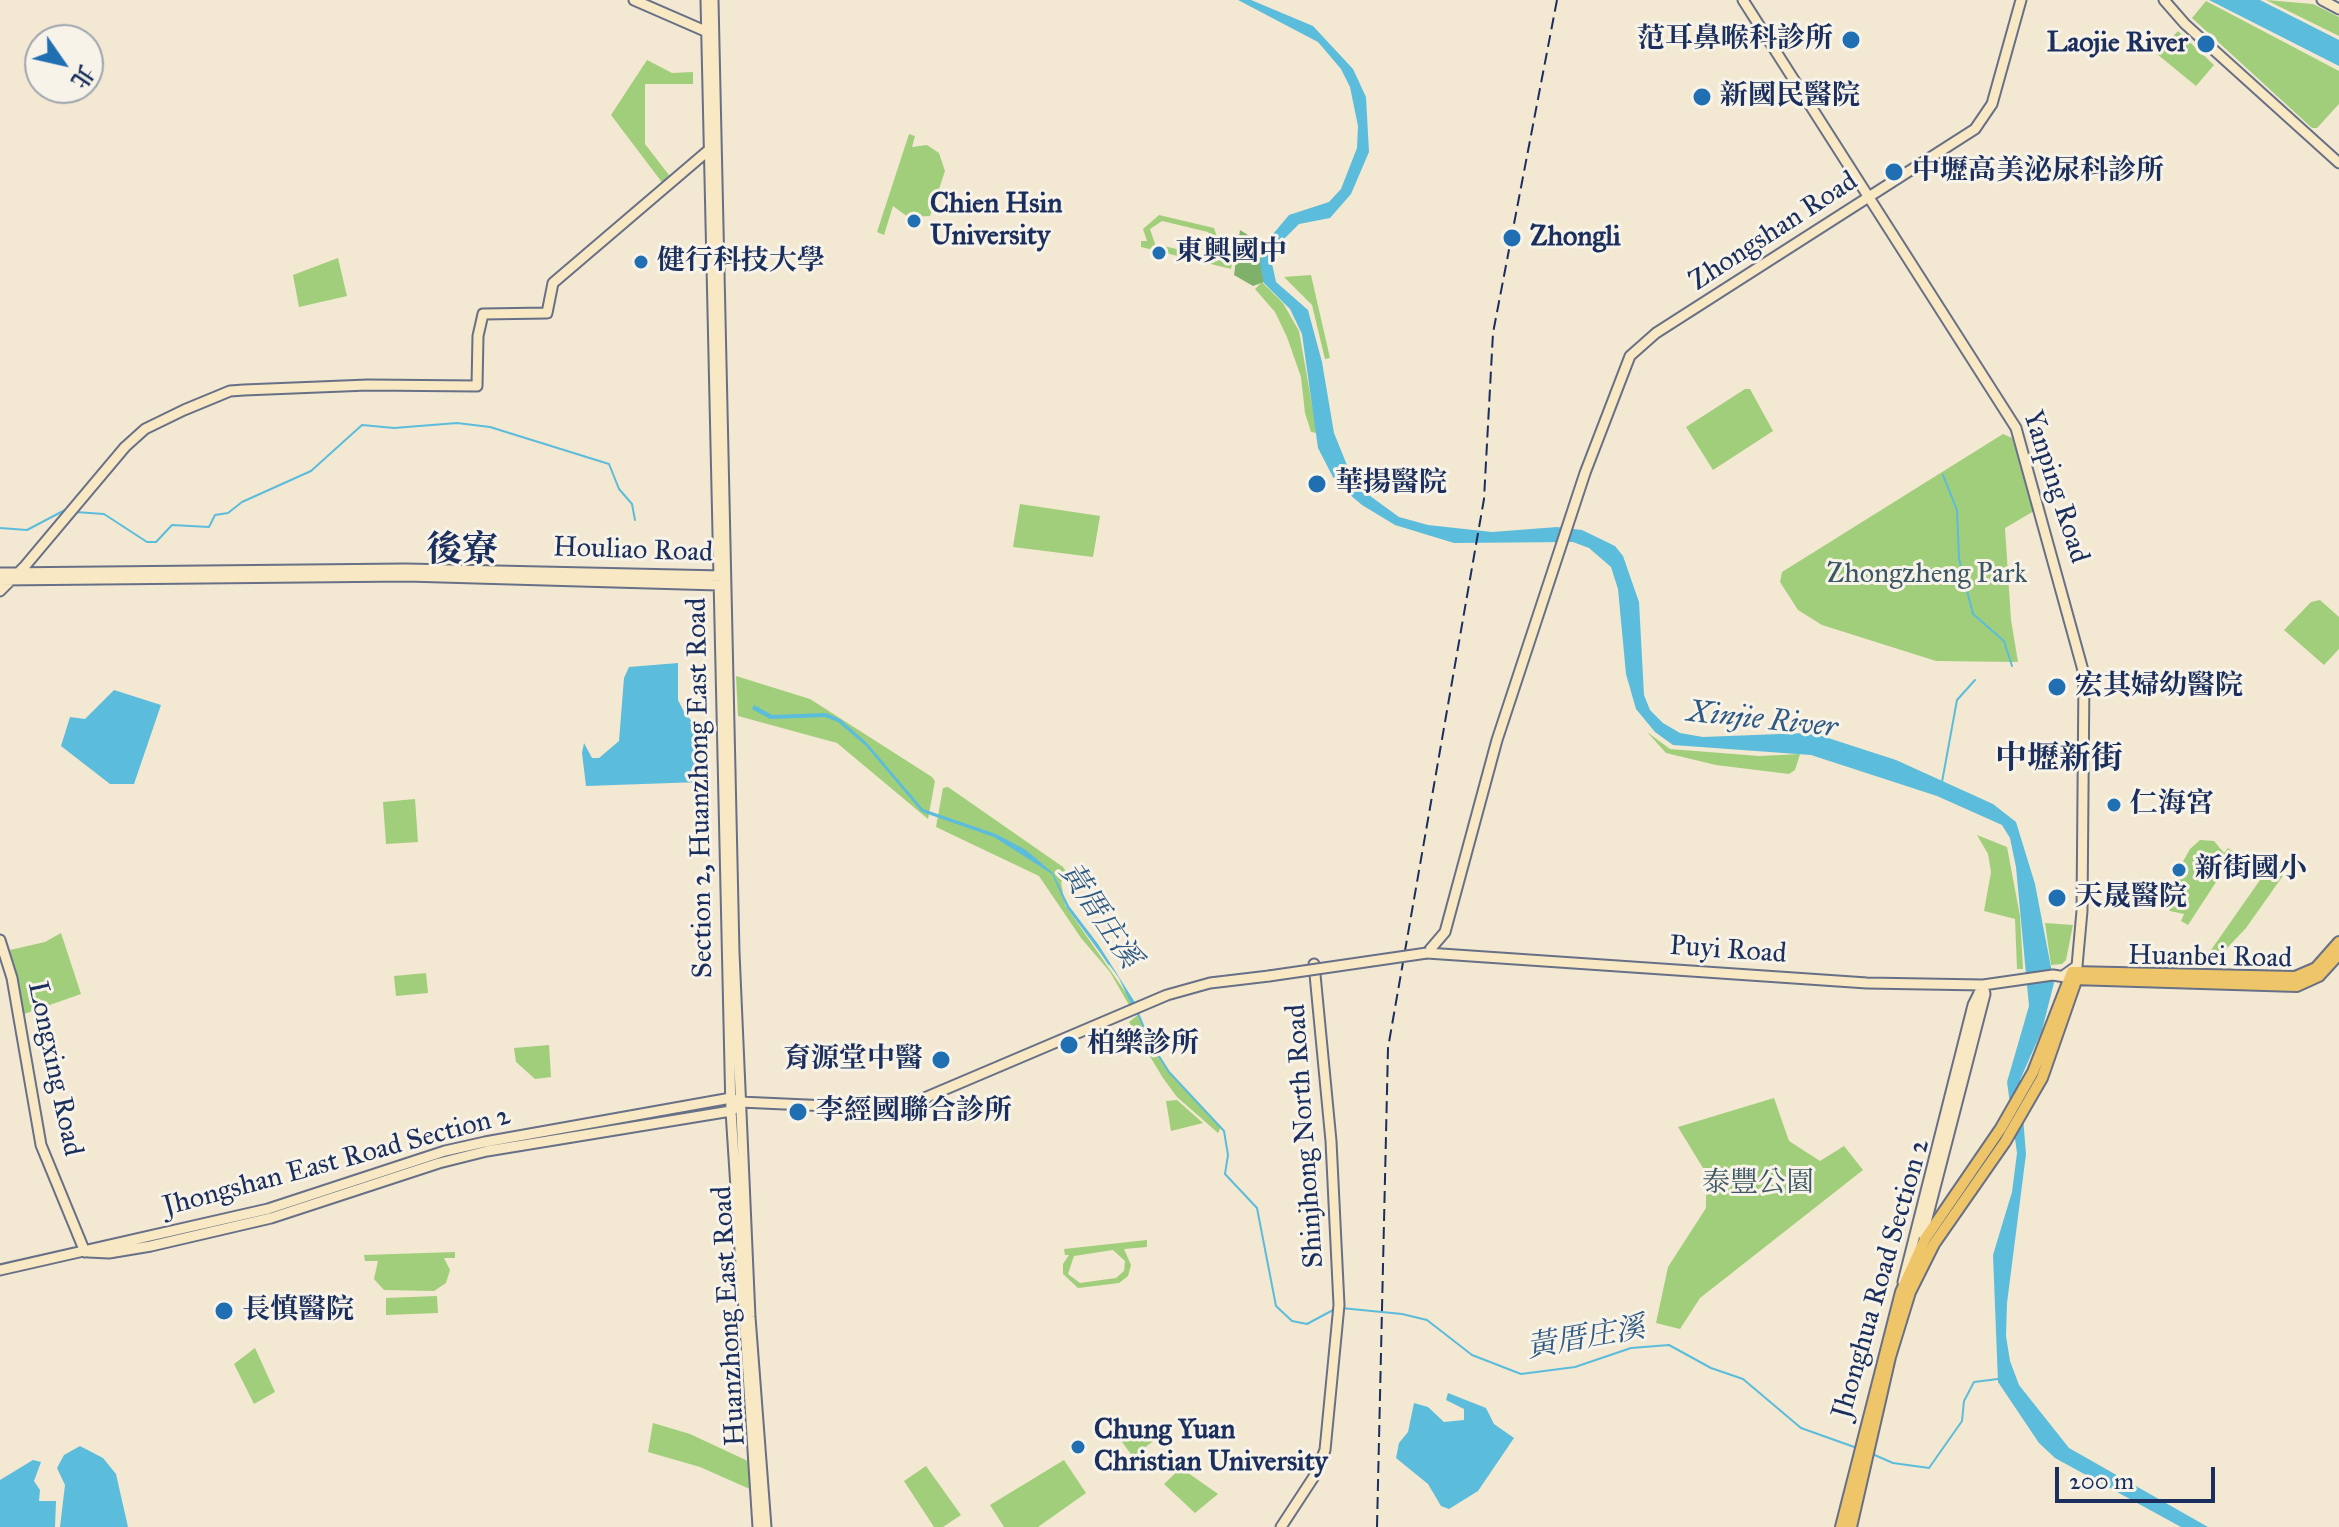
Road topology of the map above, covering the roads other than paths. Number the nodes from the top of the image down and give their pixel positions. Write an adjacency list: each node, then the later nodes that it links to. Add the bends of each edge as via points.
1 (634, 0): 11 (street)
2 (706, 0): 11 (street)
3 (713, 0): 11 (street)
4 (1743, 0): 14 (street, Yanping Road)
5 (2021, 0): 14 (street, Zhongshan Road, via 1985,118)
6 (2154, 0): 10 (street)
7 (2164, 0): 10 (street)
8 (2322, 0): 9 (street)
9 (2339, 9)
10 (2179, 17): 13 (street)
11 (710, 33): 12 (street, Section 2, Huanzhong East Road)
12 (713, 147): 16 (street, via 553,283 547,313 483,314 477,386 230,391 145,429); 17 (street, Section 2, Huanzhong East Road)
13 (2339, 163)
14 (1870, 197): 22 (street, Zhongshan Road, via 1636,347 1569,520 1497,740 1445,932); 25 (street, Yanping Road, via 2016,428 2082,656 2082,911)
15 (0, 573): 16 (street, Houliao Road)
16 (15, 576): 17 (street, Houliao Road, via 406,569); 18 (street, Houliao Road); 19 (street)
17 (721, 579): 29 (street, Section 2, Huanzhong East Road)
18 (0, 580)
19 (0, 591)
20 (0, 940): 32 (street, Longxing Road, via 12,978 41,1145)
21 (2339, 942): 25 (main road, Huanbei Road, via 2308,974 2285,978)
22 (1427, 953): 26 (street, Puyi Road, via 1867,983); 27 (street, Puyi Road, bridge, via 1188,988)
23 (2339, 954): 25 (main road, Huanbei Road, via 2319,976 2297,986)
24 (1314, 964): 38 (street, Shinjhong North Road, via 1331,1141 1338,1309 1325,1450)
25 (2070, 974): 26 (street, Puyi Road); 28 (main road, Yanping Road)
26 (1983, 985): 31 (street, Jhonghua Road Section 2, via 1985,994 1923,1234); 34 (street, via 1973,1005)
27 (1136, 1008): 29 (street, Jhongshan East Road Section 2, via 895,1109)
28 (2038, 1075): 31 (main road); 31 (main road, via 2005,1142)
29 (735, 1100): 30 (street, Section 2, Huanzhong East Road); 32 (street, Jhongshan East Road Section 2, via 456,1148 268,1209); 37 (street, Huanzhong East Road)
30 (731, 1111): 32 (street, Jhongshan East Road Section 2, via 487,1151 271,1218 151,1246); 36 (street, Huanzhong East Road)
31 (1929, 1242): 34 (main road, Jhonghua Road Section 2); 35 (main road, Jhonghua Road Section 2)
32 (85, 1252): 33 (street)
33 (0, 1270)
34 (1901, 1292): 35 (main road, Jhonghua Road Section 2)
35 (1864, 1451): 39 (main road, Jhonghua Road Section 2); 40 (main road, Jhonghua Road Section 2)
36 (758, 1527)
37 (766, 1527)
38 (1281, 1527)
39 (1841, 1527)
40 (1851, 1527)

